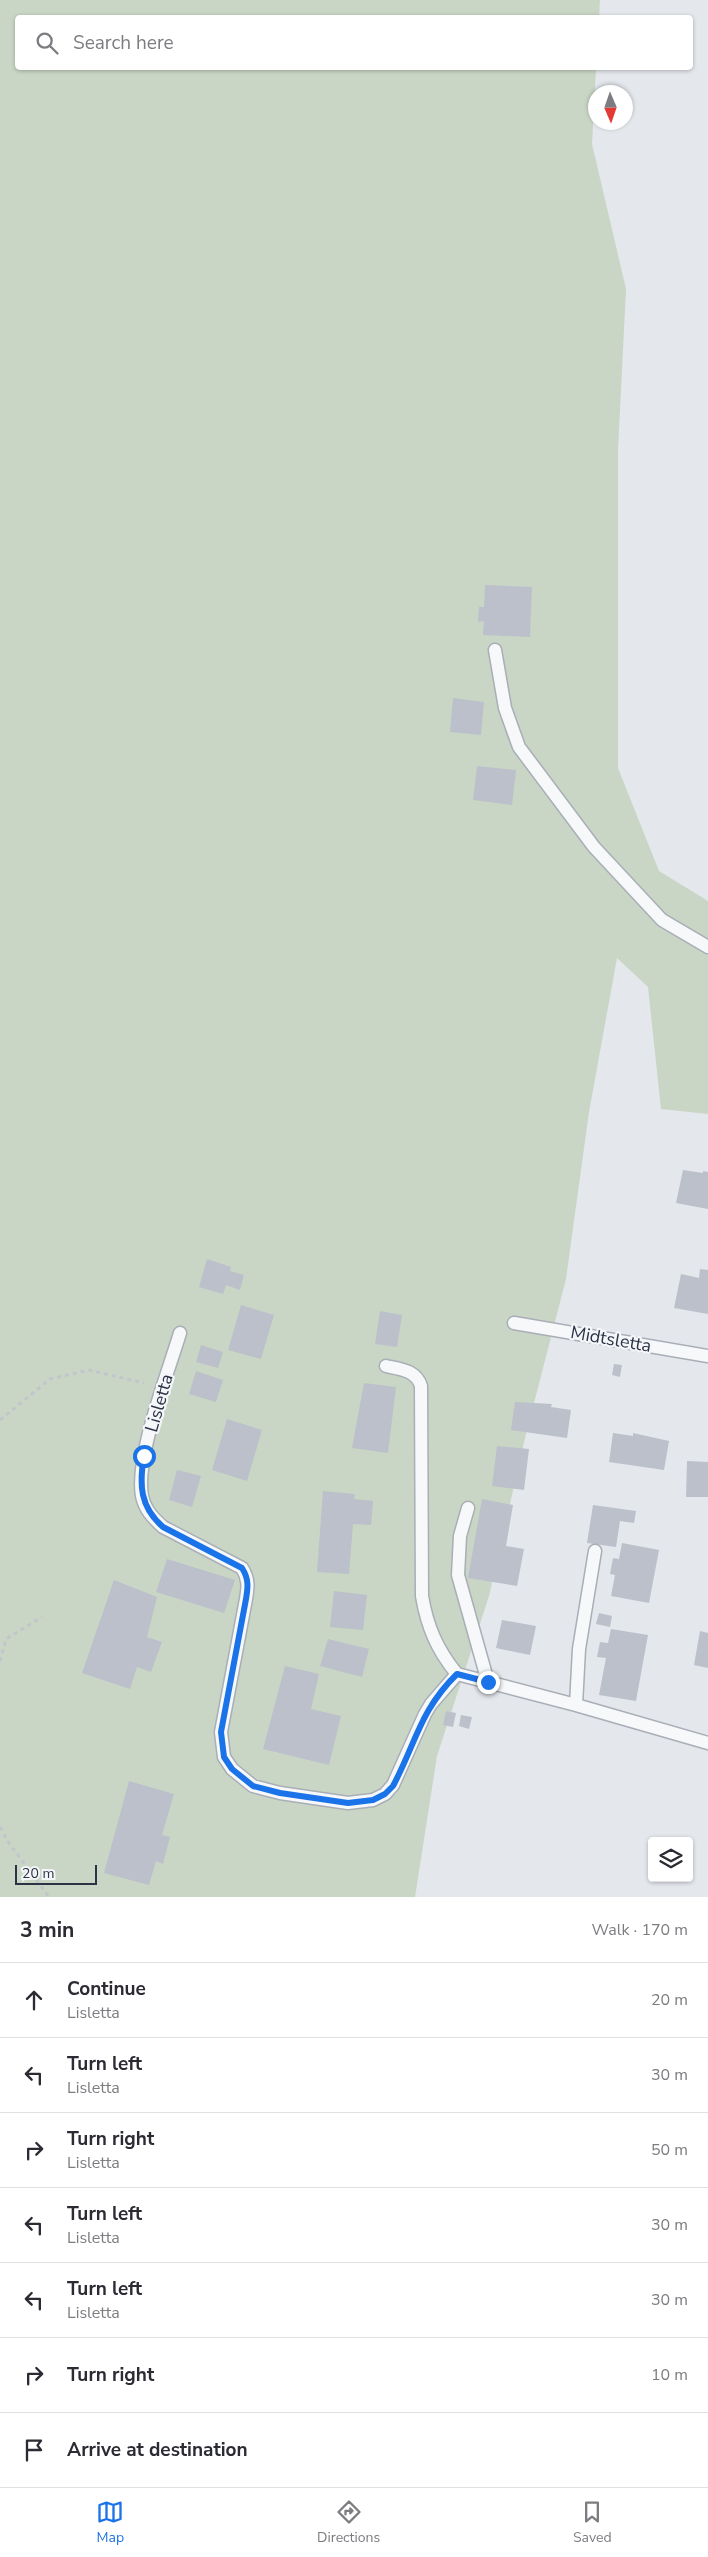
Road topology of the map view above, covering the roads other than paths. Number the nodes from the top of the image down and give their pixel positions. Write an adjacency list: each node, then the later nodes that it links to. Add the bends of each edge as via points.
1 (495, 650): 2 (lane, via 505,708 519,747 594,847 662,920)
2 (708, 947)
3 (514, 1323): 5 (lane, Midtsletta)
4 (180, 1333): 9 (lane, Lisletta, via 142,1470 141,1484 146,1508 163,1527 242,1568 248,1584 221,1732 224,1757 232,1769 253,1786 280,1793 348,1803 373,1800 393,1786 428,1709)
5 (708, 1356)
6 (386, 1366): 9 (lane, via 407,1371 419,1378 421,1386 422,1596 426,1620 436,1644)
7 (468, 1508): 10 (lane, via 460,1536 458,1575)
8 (595, 1551): 11 (lane, via 579,1649)
9 (457, 1674): 10 (lane)
10 (488, 1682): 11 (lane)
11 (576, 1705): 12 (lane)
12 (708, 1742)

